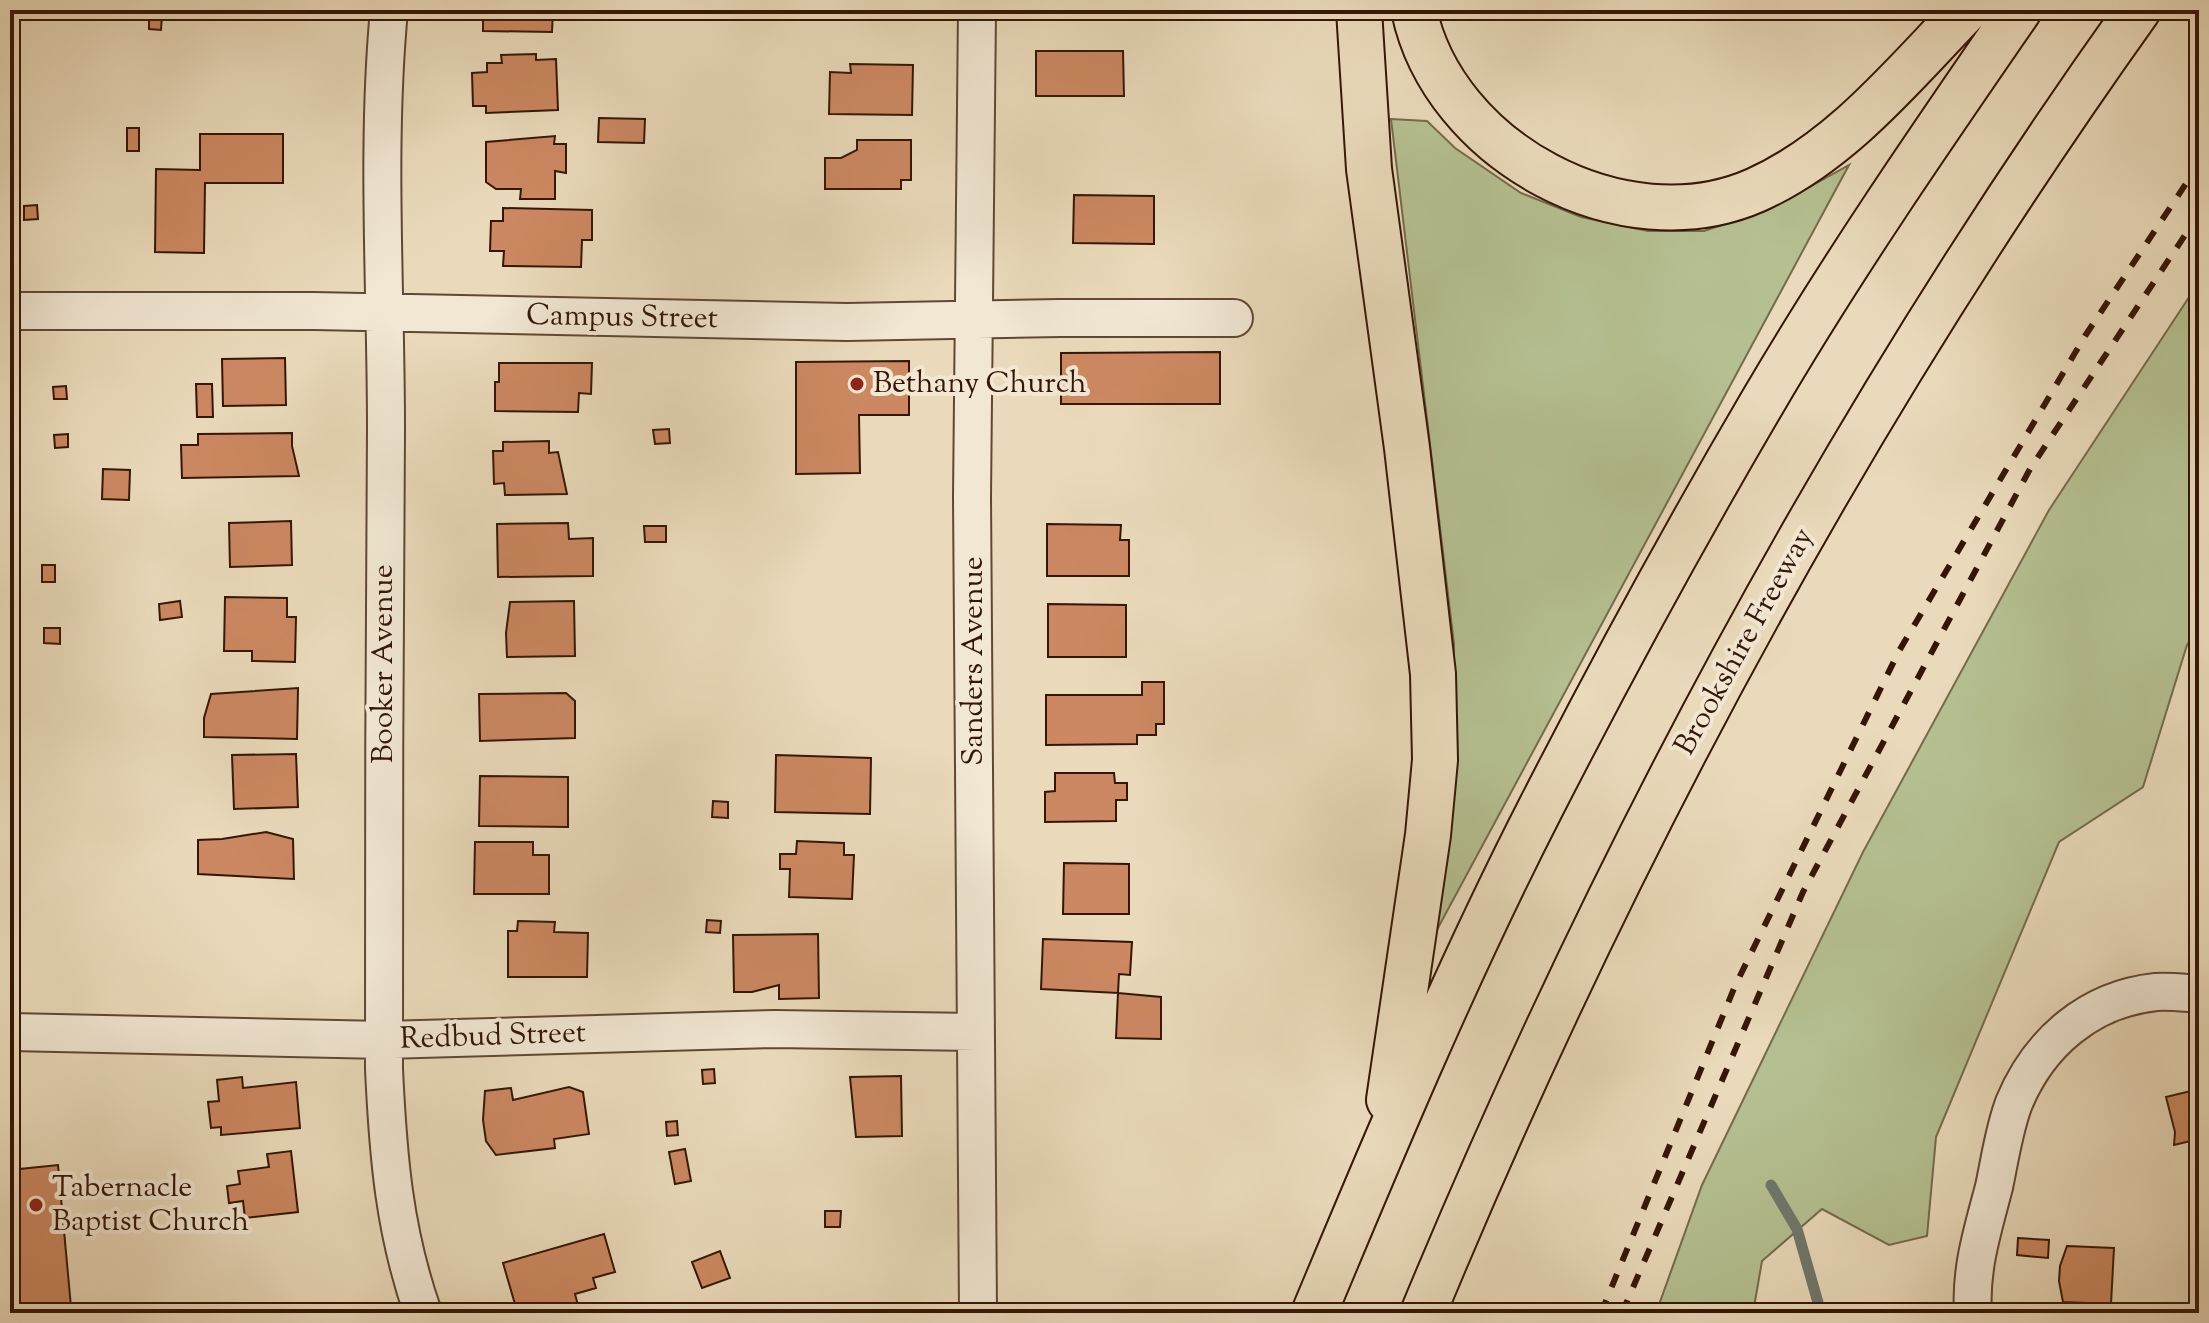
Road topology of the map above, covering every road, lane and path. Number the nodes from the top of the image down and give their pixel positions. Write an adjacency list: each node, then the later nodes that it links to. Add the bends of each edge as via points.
1 (389, 10): 9 (street, Booker Avenue)
2 (977, 10): 11 (street, Sanders Avenue)
3 (1359, 10): 16 (highway, via 1369,169 1433,674 1435,760)
4 (1414, 10): 5 (highway, via 1436,69 1466,114 1525,165 1572,188 1622,202 1676,207 1735,198 1806,162 1875,104)
5 (1966, 10)
6 (2019, 10): 16 (highway, via 1884,205 1762,403 1648,605 1527,837)
7 (2138, 10): 20 (highway, Brookshire Freeway, via 1969,260 1849,455 1736,654 1579,959)
8 (10, 311): 9 (street, Campus Street)
9 (383, 313): 11 (street, Campus Street, via 847,322); 15 (street, Booker Avenue)
10 (1234, 318): 11 (street, Campus Street)
11 (974, 319): 14 (street, Sanders Avenue)
12 (2199, 994): 21 (street, via 2157,992 2090,1011 2057,1036 2031,1068 2014,1105 1974,1268)
13 (10, 1032): 15 (street, Redbud Street)
14 (975, 1032): 15 (street, Redbud Street, via 790,1029); 18 (street, Sanders Avenue)
15 (384, 1040): 17 (street, Booker Avenue, via 391,1181)
16 (1381, 1151): 19 (highway)
17 (423, 1313)
18 (978, 1313)
19 (1314, 1313)
20 (1423, 1313)
21 (1973, 1313)

